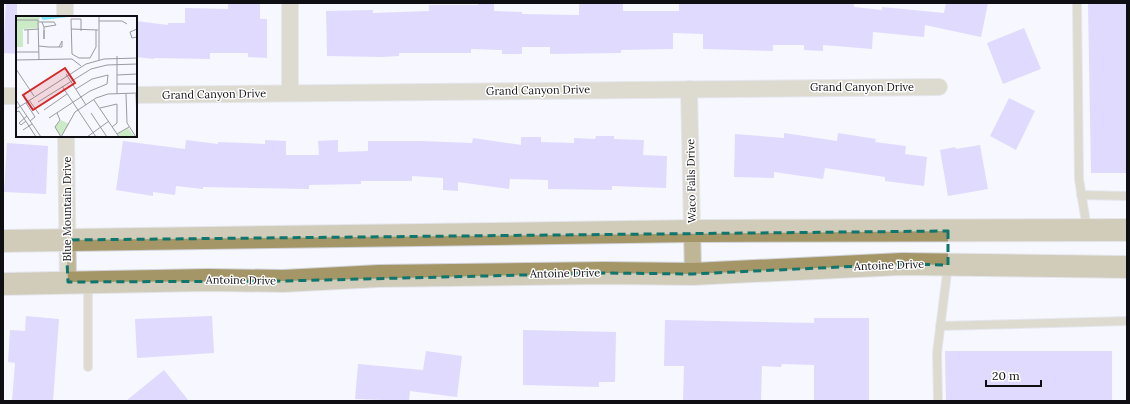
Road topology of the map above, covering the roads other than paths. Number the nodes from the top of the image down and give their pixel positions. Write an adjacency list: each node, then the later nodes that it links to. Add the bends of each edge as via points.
1 (65, 3): 4 (street)
2 (290, 3): 7 (street)
3 (1077, 3): 12 (lane)
4 (65, 16)
5 (939, 87): 6 (street, Grand Canyon Drive)
6 (689, 89): 7 (street, Grand Canyon Drive); 17 (street, Waco Falls Drive)
7 (290, 93): 8 (street, Grand Canyon Drive)
8 (137, 95)
9 (3, 96): 10 (street)
10 (16, 96)
11 (66, 137): 19 (street, Blue Mountain Drive)
12 (1081, 195): 13 (lane); 15 (lane)
13 (1127, 196)
14 (948, 230): 15 (main road); 17 (main road); 20 (main road)
15 (1088, 230): 16 (main road)
16 (1127, 230)
17 (692, 231): 19 (main road); 22 (street, Waco Falls Drive)
18 (3, 240): 19 (main road)
19 (66, 240): 23 (street, Blue Mountain Drive)
20 (948, 265): 21 (main road, Antoine Drive); 22 (main road, Antoine Drive, via 902,264); 26 (lane)
21 (1127, 267)
22 (693, 274): 23 (main road, Antoine Drive, via 639,272 379,276 283,281)
23 (78, 282): 24 (main road, Antoine Drive); 27 (lane)
24 (3, 284)
25 (1127, 321): 26 (lane)
26 (940, 326): 28 (lane)
27 (88, 367)
28 (938, 401)

